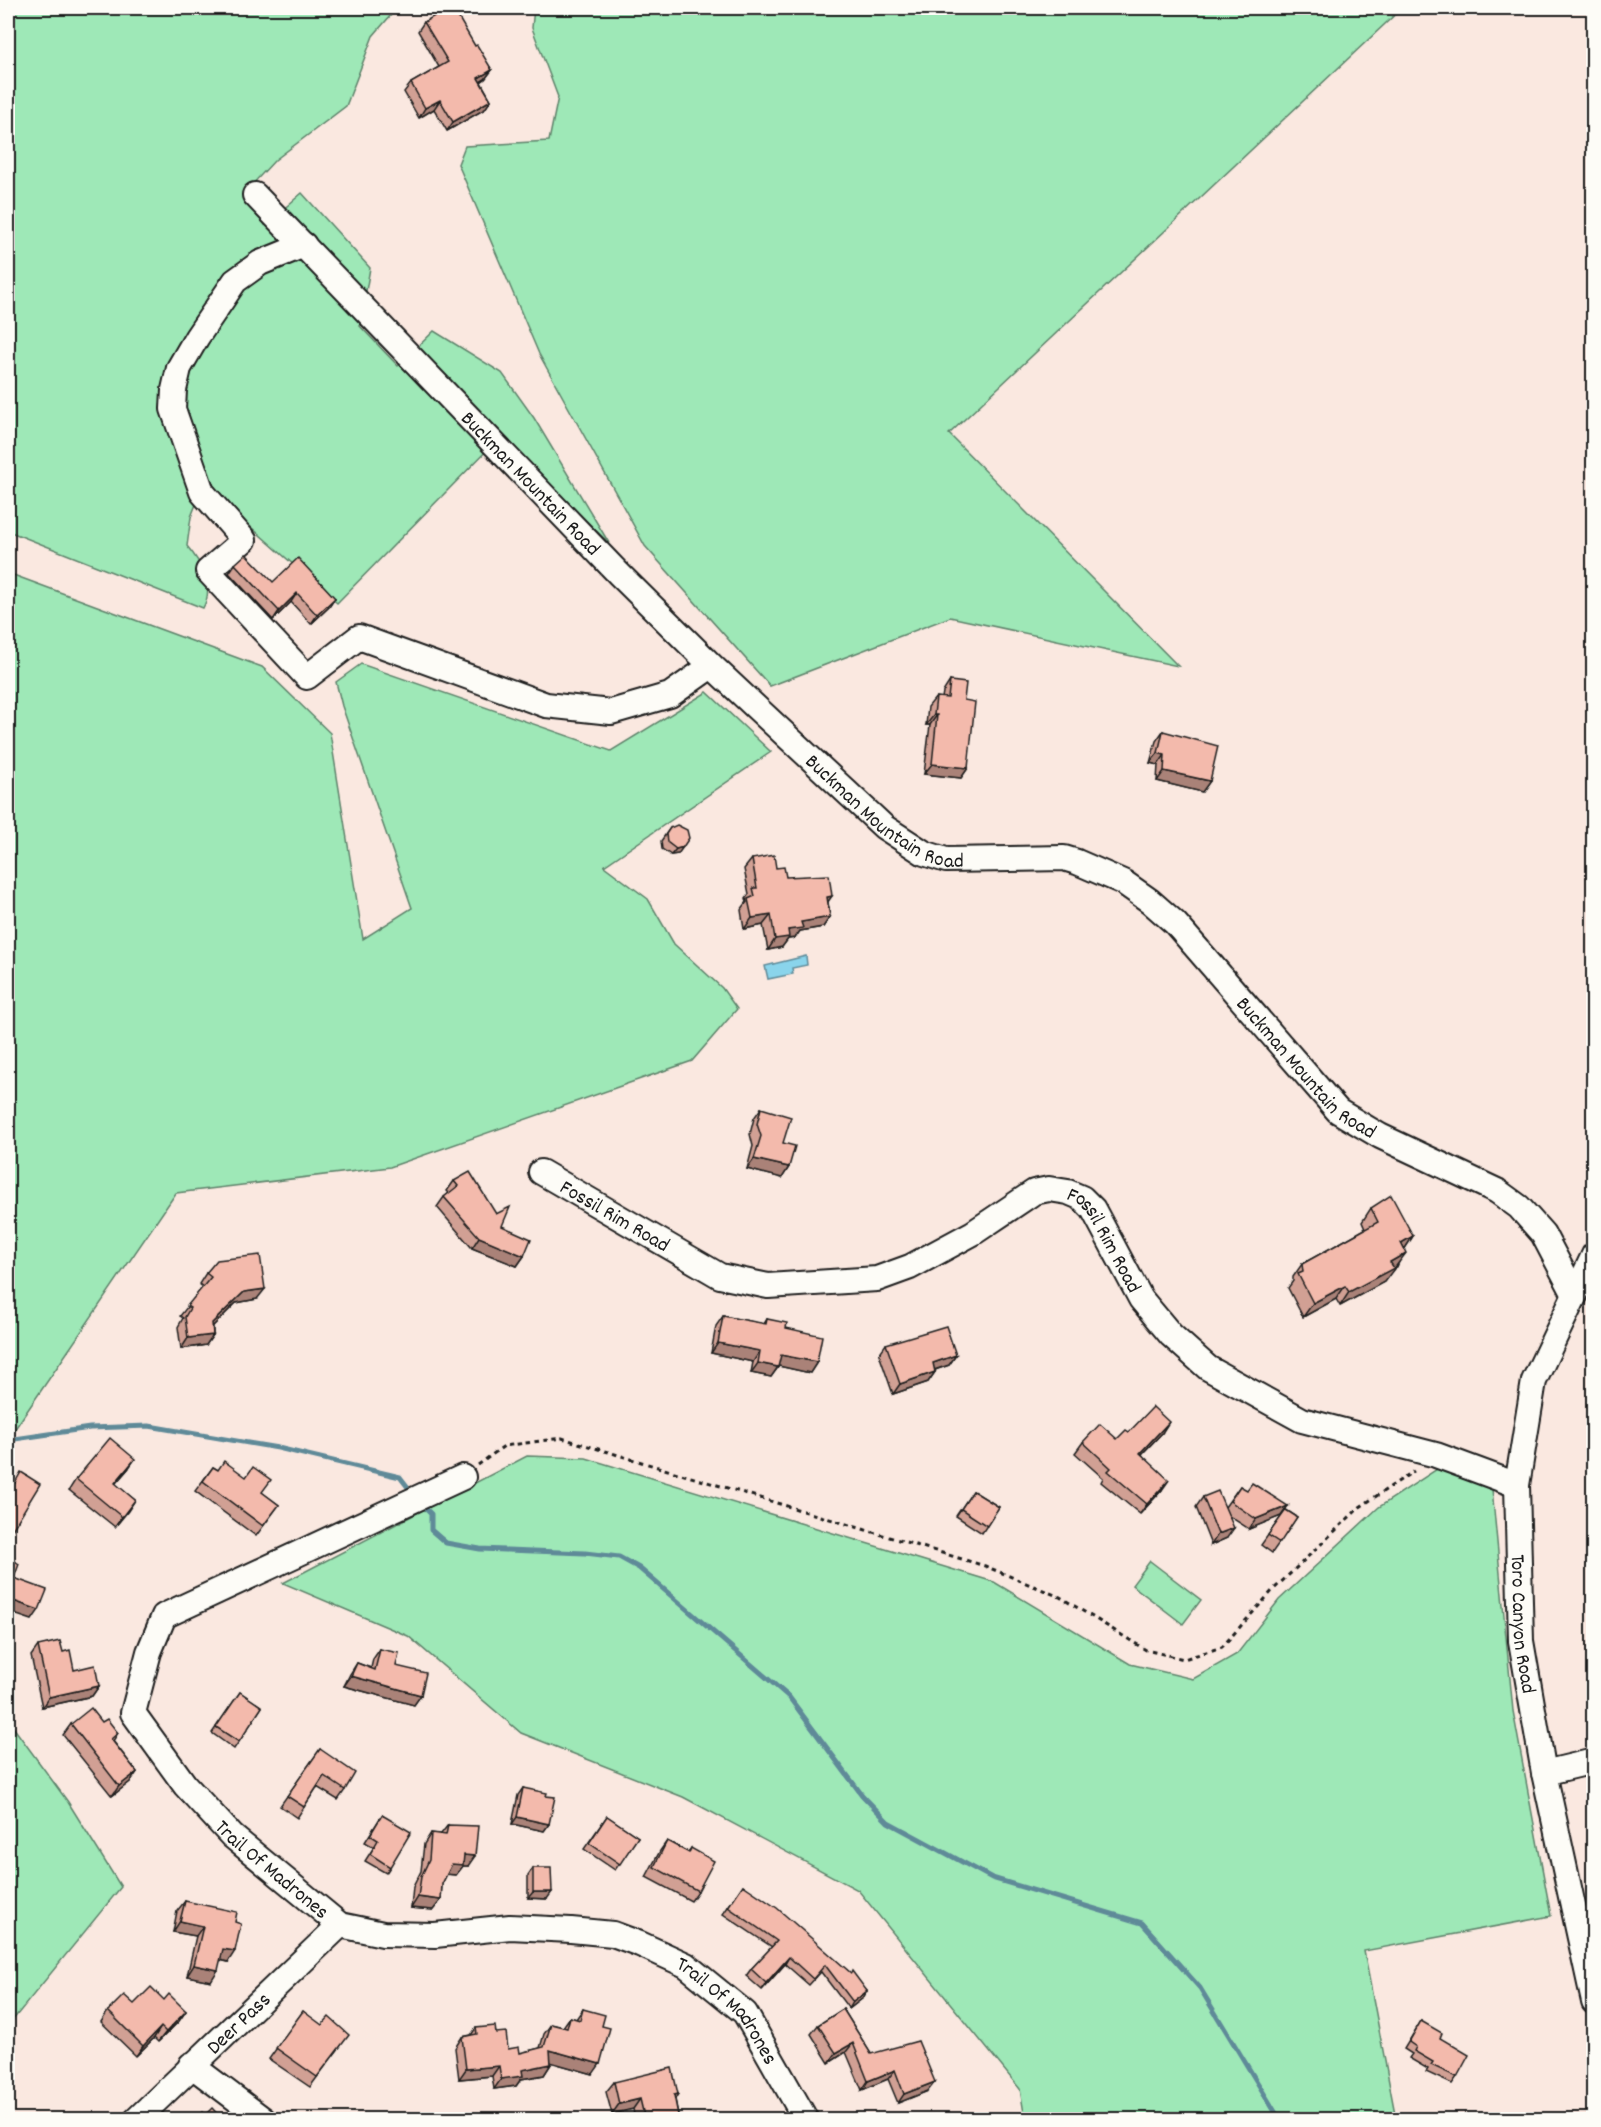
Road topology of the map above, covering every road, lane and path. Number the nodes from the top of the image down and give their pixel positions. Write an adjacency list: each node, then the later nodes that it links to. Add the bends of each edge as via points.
1 (255, 195): 2 (street, Buckman Mountain Road)
2 (304, 245): 3 (street, Buckman Mountain Road); 3 (street, via 260,264 235,281 179,368 173,409 202,492 244,540 208,572 308,677 359,637 546,705 611,711 670,695)
3 (711, 666): 6 (street, Buckman Mountain Road, via 884,827 924,853 957,860 1064,858 1105,873 1150,901 1175,923 1338,1111 1380,1136 1497,1191 1519,1207 1543,1234)
4 (541, 1172): 7 (street, Fossil Rim Road, via 720,1276 768,1286 877,1279 941,1250 1034,1192 1068,1192 1093,1209 1141,1299 1171,1335 1208,1368 1302,1420)
5 (1593, 1255): 6 (street, Toro Canyon Road)
6 (1575, 1295): 9 (street, Toro Canyon Road, via 1534,1381)
7 (1436, 1455): 8 (path, via 1360,1507 1274,1589 1222,1647 1184,1659 1146,1650 1060,1597 985,1566 562,1438 504,1446); 9 (street, Fossil Rim Road)
8 (463, 1477): 12 (street, Trail Of Madrones, via 164,1616 148,1652 133,1713 185,1785 232,1836)
9 (1517, 1485): 11 (street, Toro Canyon Road, via 1521,1641)
10 (1593, 1761): 11 (street)
11 (1544, 1773): 13 (street, Toro Canyon Road)
12 (340, 1925): 14 (street, Deer Pass); 17 (street, Trail Of Madrones, via 383,1934 435,1935 510,1927 571,1930 613,1934 640,1944 686,1965 745,2013)
13 (1593, 2002)
14 (191, 2065): 15 (street, Deer Pass); 16 (street)
15 (136, 2120)
16 (264, 2120)
17 (806, 2120)

